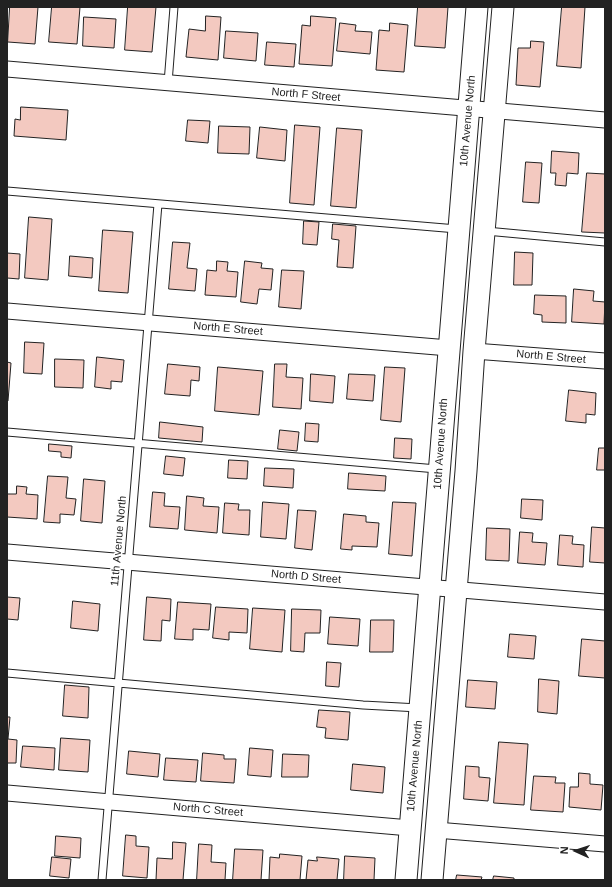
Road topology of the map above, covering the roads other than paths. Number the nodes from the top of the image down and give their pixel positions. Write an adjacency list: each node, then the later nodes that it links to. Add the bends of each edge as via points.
1 (174, 7): 5 (lane)
2 (477, 7): 6 (main road, 10th Avenue North)
3 (503, 7): 7 (main road)
4 (7, 69): 5 (street, North F Street)
5 (168, 83): 6 (street, North F Street)
6 (468, 109): 7 (street, North F Street); 11 (main road, 10th Avenue North)
7 (494, 111): 8 (street, North F Street); 12 (main road)
8 (605, 120)
9 (7, 191): 10 (lane)
10 (158, 204): 11 (lane); 15 (lane, 11th Avenue North)
11 (459, 229): 16 (main road, 10th Avenue North)
12 (484, 231): 13 (lane); 17 (main road)
13 (605, 242)
14 (7, 311): 15 (street, North E Street)
15 (148, 322): 16 (street, North E Street); 20 (lane, 11th Avenue North)
16 (448, 348): 21 (main road, 10th Avenue North)
17 (474, 351): 18 (street, North E Street); 25 (main road)
18 (605, 361)
19 (7, 432): 20 (lane)
20 (138, 443): 21 (lane); 23 (lane, 11th Avenue North)
21 (440, 469): 24 (main road, 10th Avenue North)
22 (7, 552): 23 (street, North D Street)
23 (128, 562): 24 (street, North D Street); 28 (lane, 11th Avenue North)
24 (430, 588): 25 (street, North D Street); 29 (main road, 10th Avenue North)
25 (456, 590): 26 (street, North D Street); 33 (main road)
26 (605, 602)
27 (7, 673): 28 (lane)
28 (118, 682): 29 (lane); 31 (lane, 11th Avenue North)
29 (420, 708): 32 (main road, 10th Avenue North)
30 (7, 793): 31 (street, North C Street)
31 (108, 802): 32 (street, North C Street); 35 (lane, 11th Avenue North)
32 (410, 828): 36 (main road, 10th Avenue North)
33 (436, 830): 34 (street); 37 (main road)
34 (605, 844)
35 (102, 880)
36 (406, 880)
37 (432, 880)

